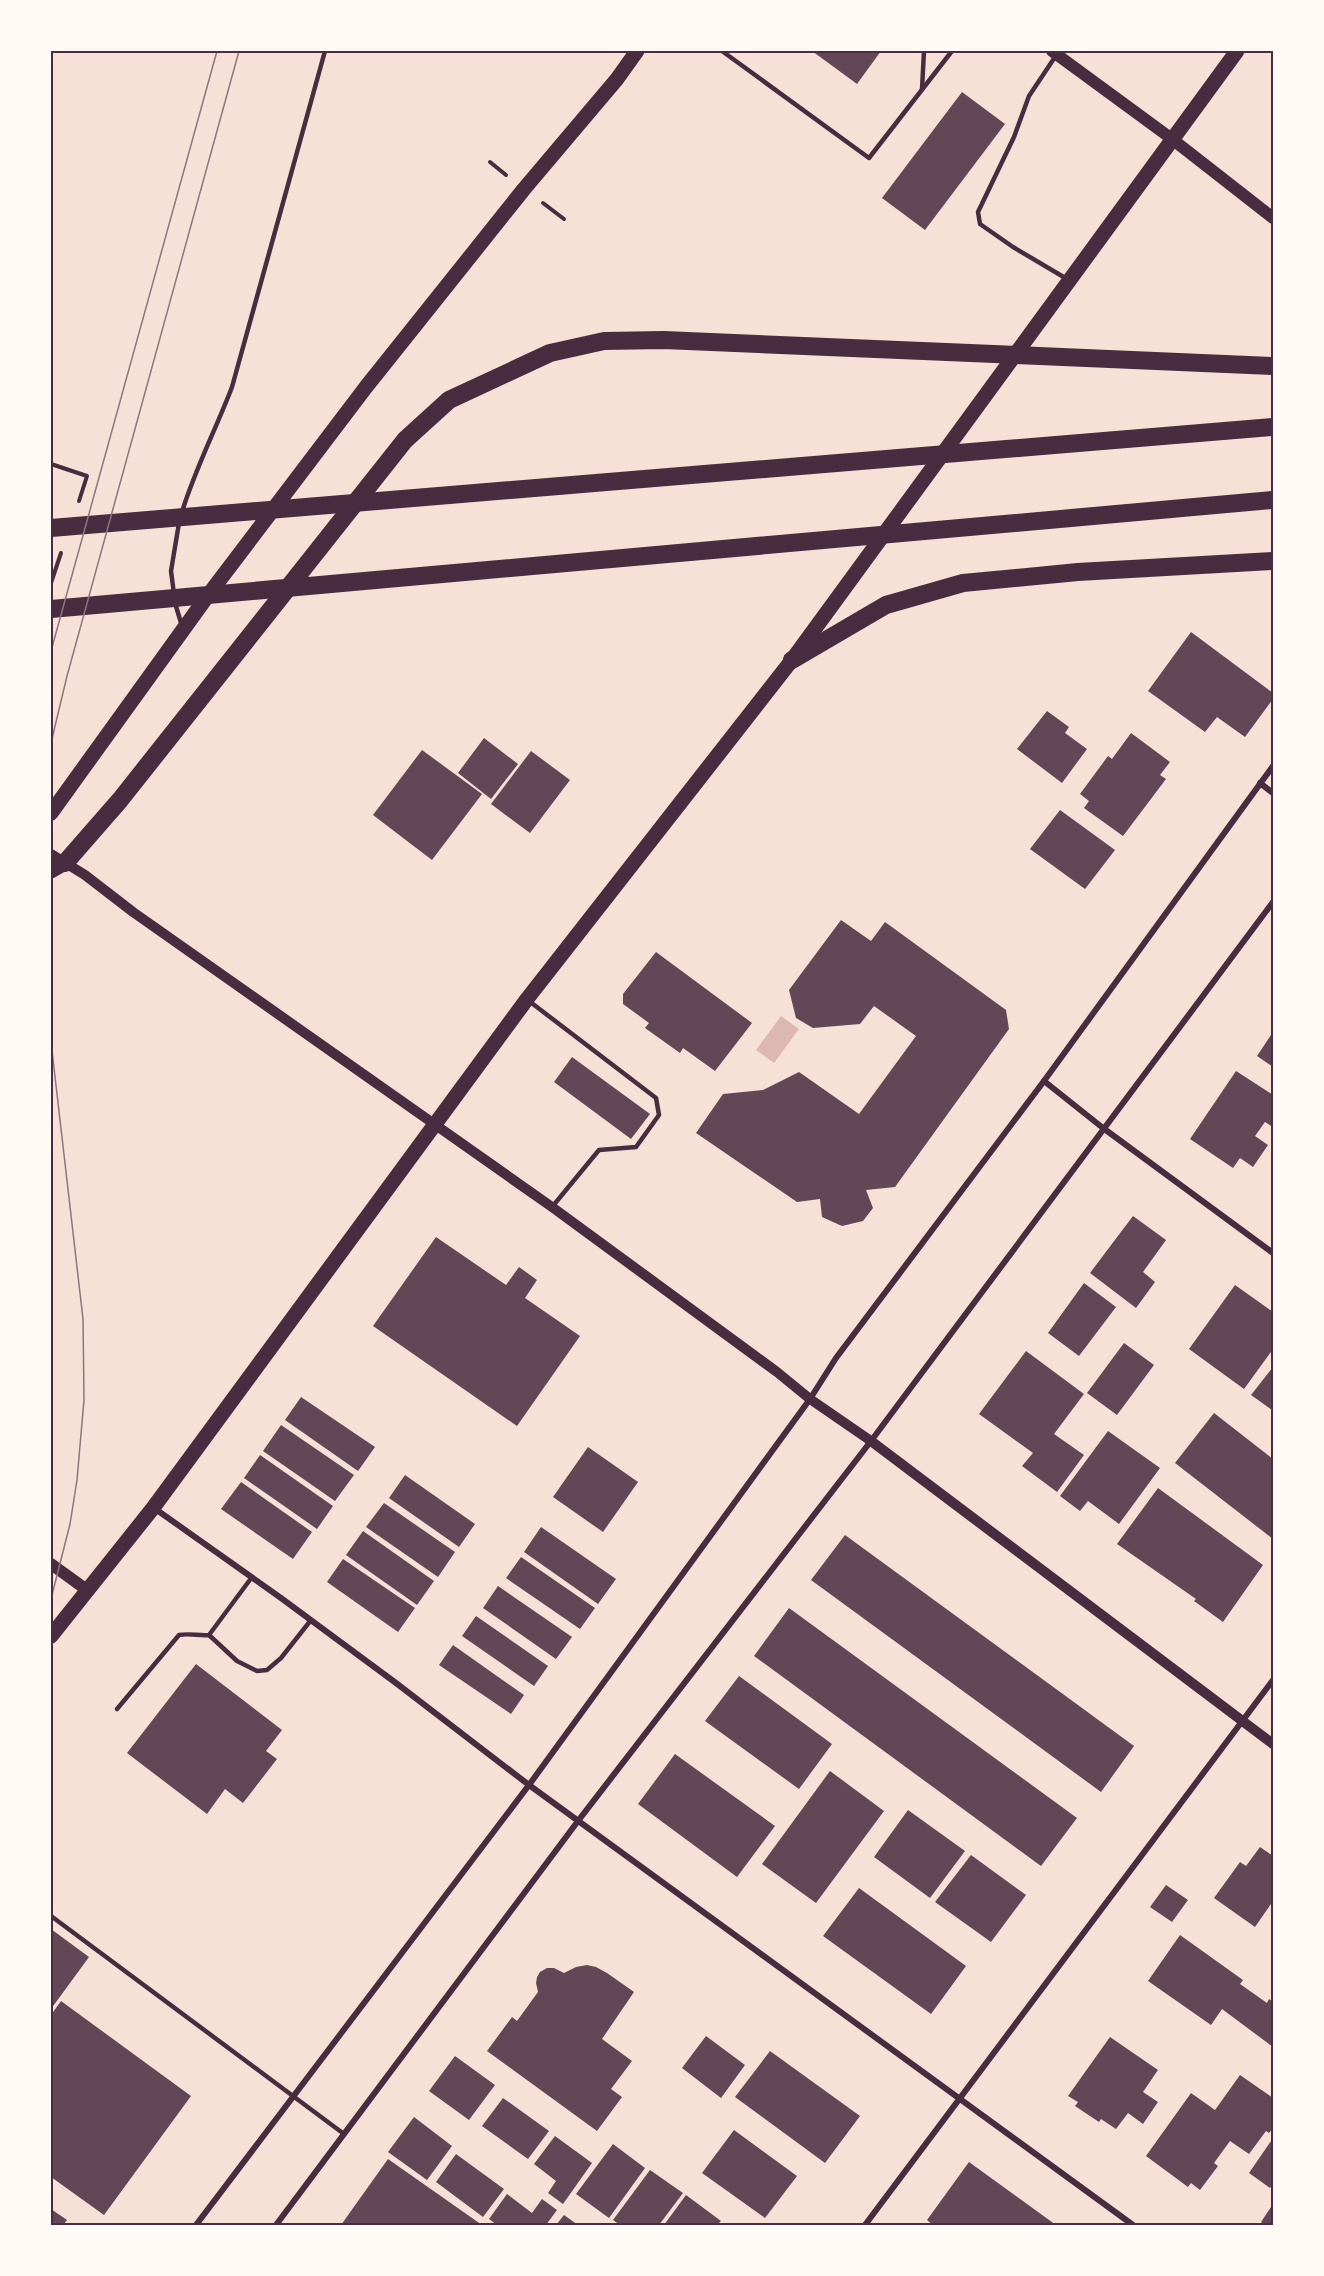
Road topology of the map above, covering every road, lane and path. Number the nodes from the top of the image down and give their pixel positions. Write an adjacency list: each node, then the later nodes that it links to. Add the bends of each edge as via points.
1 (326, 51): 20 (lane, via 232,387 193,477 178,527 171,571)
2 (637, 51): 20 (main road, via 366,387)
3 (722, 51): 8 (lane, via 869,158)
4 (924, 51): 8 (lane)
5 (952, 51): 8 (lane)
6 (1237, 51): 9 (main road)
7 (1054, 53): 9 (main road); 11 (lane, via 1029,96 978,212 980,224)
8 (922, 89)
9 (1172, 139): 10 (main road); 11 (main road)
10 (1273, 218)
11 (1069, 280): 21 (main road)
12 (1273, 366): 26 (highway, via 785,344 604,341 550,353 450,400 405,440 107,815)
13 (1273, 427): 17 (highway)
14 (51, 464): 15 (path)
15 (87, 476)
16 (1273, 501): 19 (highway)
17 (51, 528)
18 (1273, 561): 21 (highway, via 963,583 886,605)
19 (51, 609)
20 (183, 630): 25 (main road)
21 (792, 660): 28 (main road)
22 (1273, 766): 23 (street)
23 (1260, 783): 24 (street); 29 (street)
24 (1273, 792)
25 (51, 813)
26 (56, 863): 30 (street, via 85,875)
27 (1273, 902): 31 (street)
28 (527, 999): 30 (main road); 32 (lane, via 656,1098 659,1114 636,1147 599,1150)
29 (1044, 1081): 31 (street); 34 (street, via 836,1358)
30 (435, 1124): 32 (street); 36 (main road)
31 (1104, 1128): 33 (street); 35 (street)
32 (552, 1207): 34 (street)
33 (1273, 1253)
34 (810, 1399): 35 (street); 47 (street)
35 (870, 1442): 45 (street); 48 (street)
36 (153, 1508): 38 (street); 39 (main road)
37 (51, 1564): 39 (main road)
38 (252, 1577): 40 (street); 41 (lane)
39 (87, 1590): 42 (main road)
40 (311, 1620): 41 (lane, via 267,1670 257,1671 237,1661); 47 (street)
41 (209, 1635): 44 (lane, via 179,1635)
42 (51, 1636)
43 (1273, 1680): 45 (street)
44 (117, 1709)
45 (1243, 1721): 46 (street); 51 (street)
46 (1273, 1744)
47 (529, 1785): 48 (street); 50 (street)
48 (578, 1821): 51 (street); 52 (street)
49 (51, 1916): 50 (lane)
50 (294, 2096): 52 (lane); 53 (street)
51 (961, 2098): 55 (street); 56 (street)
52 (344, 2134): 54 (street)
53 (196, 2225)
54 (276, 2225)
55 (865, 2225)
56 (1133, 2225)

